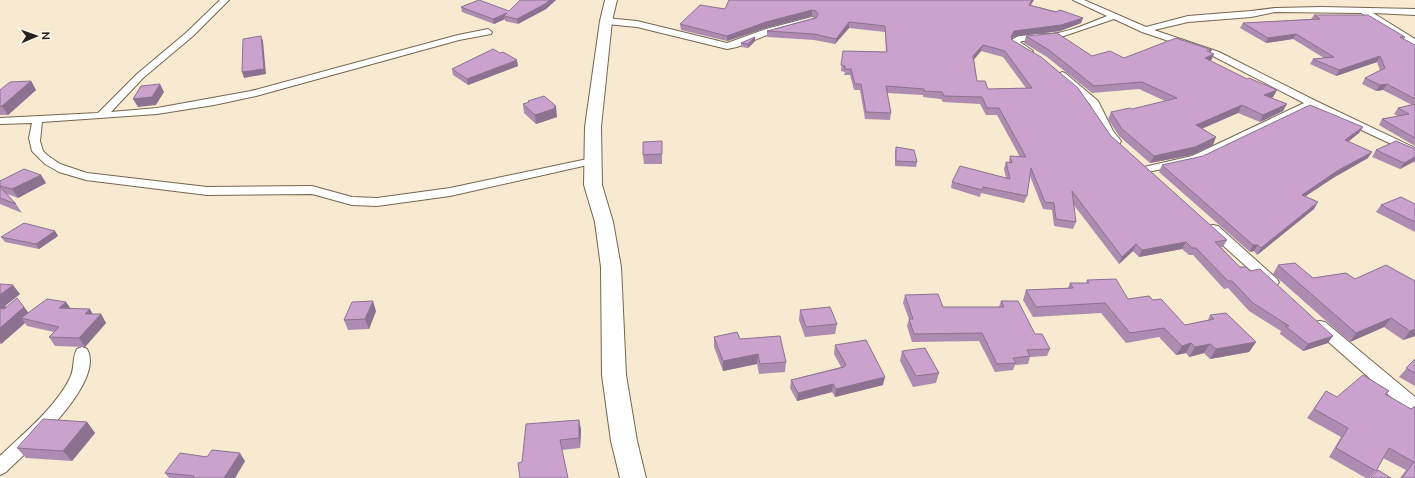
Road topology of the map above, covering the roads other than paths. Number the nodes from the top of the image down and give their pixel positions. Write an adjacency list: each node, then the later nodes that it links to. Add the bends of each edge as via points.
1 (225, 0): 15 (street, via 190,34 140,76)
2 (611, 0): 8 (street)
3 (1077, 0): 6 (street)
4 (1363, 10): 5 (street); 9 (street, via 1275,10 1188,19); 11 (street)
5 (1415, 12)
6 (1115, 16): 9 (street); 12 (street, via 1054,36 1028,37 1014,42)
7 (812, 20): 8 (street, via 726,46 638,24)
8 (606, 21): 21 (street, via 593,127)
9 (1145, 30): 14 (street, via 1216,54)
10 (488, 32): 15 (street, via 233,98)
11 (1415, 43)
12 (1038, 57)
13 (1053, 68): 18 (street, via 1094,102 1108,132)
14 (1312, 103): 19 (street); 22 (street, via 1195,159)
15 (101, 116): 16 (street)
16 (38, 119): 17 (street); 21 (street, via 34,143 38,152 51,164 66,171 86,176 207,191 305,190 352,201 377,202 450,192)
17 (0, 121)
18 (1125, 149)
19 (1415, 152)
20 (1136, 159): 22 (street)
21 (592, 161): 30 (street, via 593,185 604,222 611,267 614,375 624,441)
22 (1148, 169): 23 (street)
23 (1158, 179)
24 (1201, 219): 25 (street)
25 (1282, 291)
26 (1310, 316): 28 (street)
27 (82, 353): 29 (street, via 82,368 76,384 59,406)
28 (1415, 406)
29 (0, 467)
30 (633, 478)

